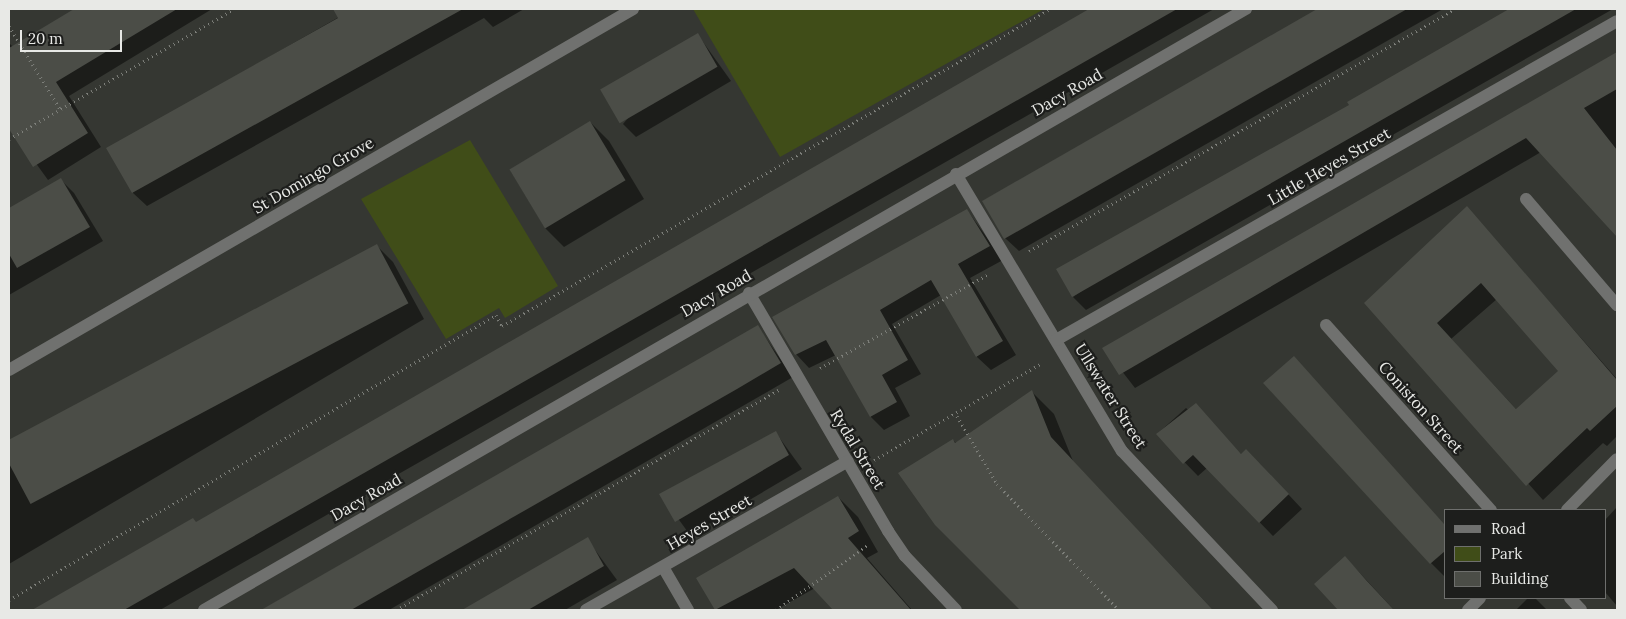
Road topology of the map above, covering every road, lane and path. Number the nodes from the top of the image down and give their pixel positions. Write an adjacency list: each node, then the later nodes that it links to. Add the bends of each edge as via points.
1 (234, 9): 8 (path)
2 (633, 9): 17 (street, St Domingo Grove)
3 (1050, 9): 28 (path, via 502,326 496,315)
4 (1246, 9): 10 (street, Dacy Road)
5 (1455, 9): 12 (path)
6 (1617, 21): 16 (street, Little Heyes Street)
7 (9, 26): 8 (path)
8 (60, 109): 9 (path)
9 (9, 139)
10 (956, 174): 12 (street, Ullswater Street); 13 (street, Dacy Road)
11 (1526, 199): 14 (street)
12 (1010, 262): 16 (street, Ullswater Street); 18 (path)
13 (749, 293): 18 (street, Rydal Street); 30 (street, Dacy Road)
14 (1617, 305)
15 (1326, 325): 22 (street, Coniston Street)
16 (1059, 345): 19 (path); 38 (street, Ullswater Street, via 1122,450)
17 (9, 370)
18 (797, 380): 21 (street, Rydal Street); 31 (path)
19 (957, 416): 21 (path); 37 (path, via 997,484)
20 (1617, 459): 23 (street)
21 (851, 465): 24 (street, Rydal Street); 25 (street, Heyes Street)
22 (1491, 509)
23 (1568, 509)
24 (888, 531): 29 (path); 36 (street, Rydal Street, via 904,556)
25 (663, 567): 32 (street, Heyes Street); 33 (street)
26 (1479, 599): 39 (street)
27 (1571, 599): 40 (street)
28 (9, 600)
29 (782, 606): 34 (path); 35 (path)
30 (204, 610)
31 (396, 610)
32 (586, 610)
33 (688, 610)
34 (776, 610)
35 (786, 610)
36 (956, 610)
37 (1119, 610)
38 (1272, 610)
39 (1468, 610)
40 (1581, 610)

